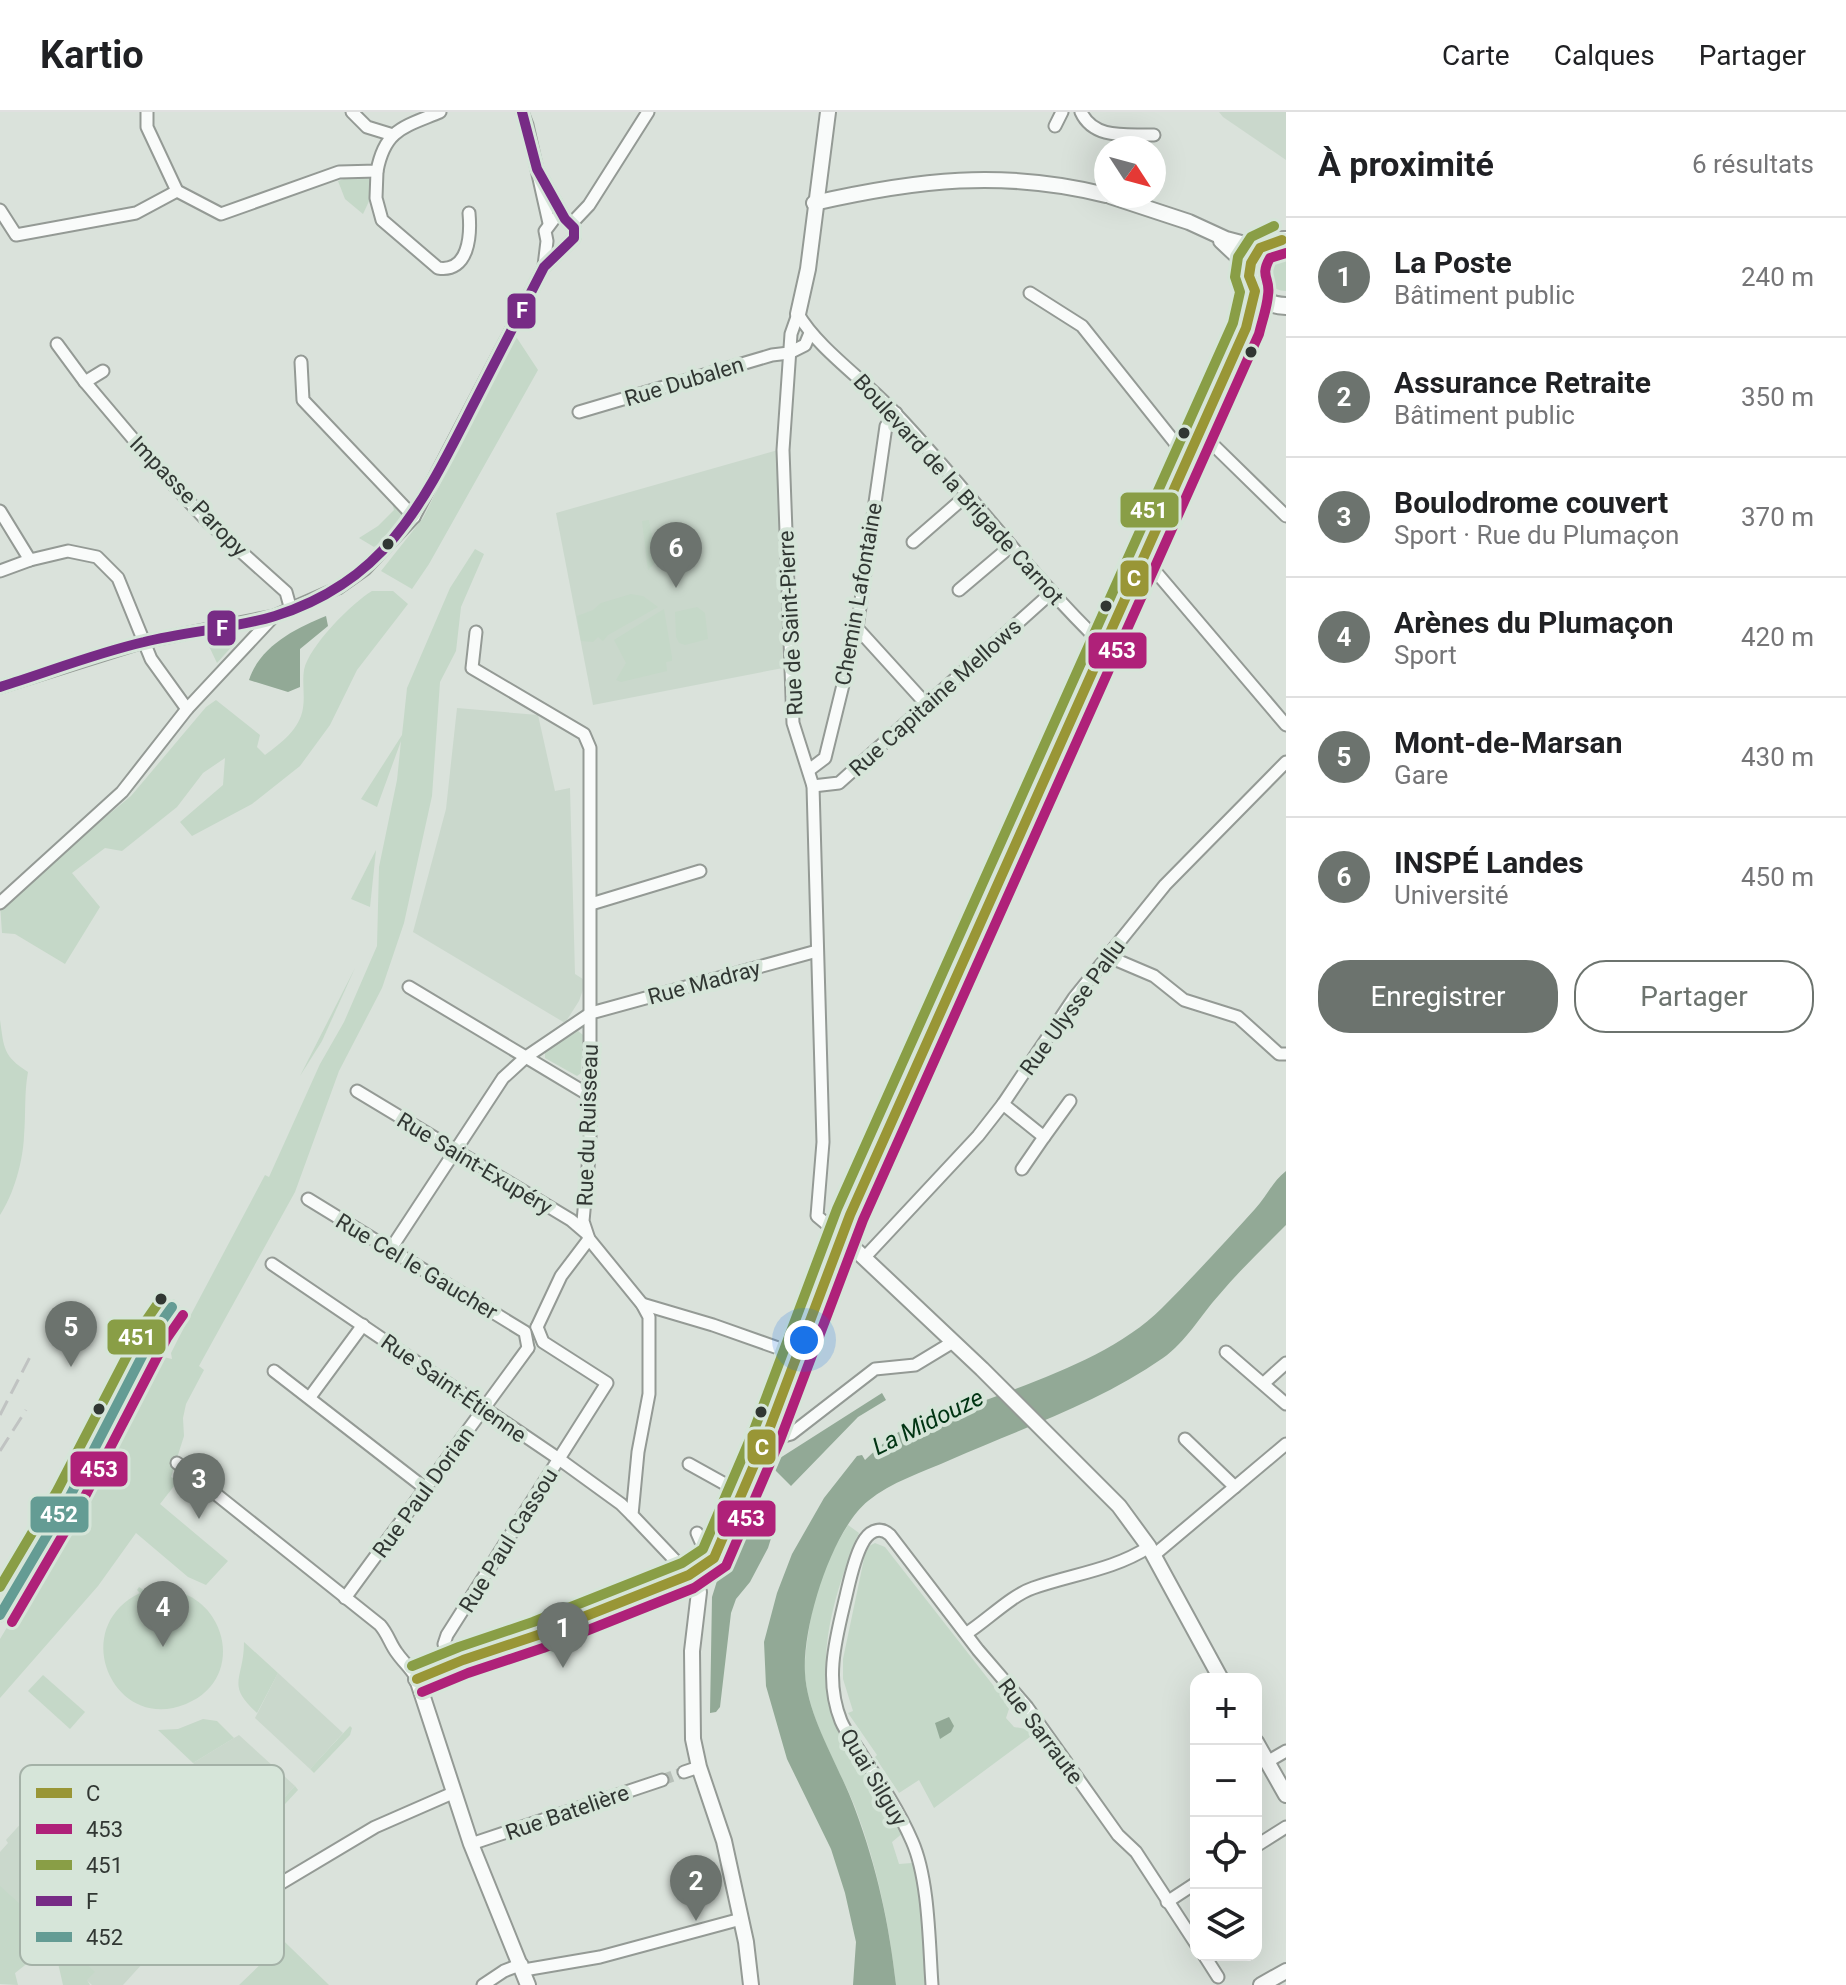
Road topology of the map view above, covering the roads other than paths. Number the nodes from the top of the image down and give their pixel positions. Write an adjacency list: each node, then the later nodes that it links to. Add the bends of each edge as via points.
1 (147, 112): 14 (street, via 147,127)
2 (352, 112): 10 (street, via 367,127)
3 (440, 112): 10 (street)
4 (522, 112): 12 (street)
5 (648, 112): 20 (street, via 589,205)
6 (828, 112): 16 (street, Rue de Saint-Pierre)
7 (1062, 112): 9 (street)
8 (1080, 112): 11 (street, via 1086,123 1103,133)
9 (1055, 126)
10 (393, 135): 13 (street)
11 (1154, 135)
12 (537, 169): 20 (street); 21 (street)
13 (377, 171): 14 (street, via 339,172 221,214); 19 (street, via 382,220 438,268 452,268 462,260 471,231)
14 (177, 191): 18 (street, via 136,213 16,235)
15 (1094, 192): 16 (street, via 1049,183 955,180)
16 (815, 197): 32 (street, Rue de Saint-Pierre)
17 (1148, 208): 22 (street)
18 (0, 210)
19 (469, 213)
20 (568, 221): 21 (street, via 558,218); 25 (street, via 574,238)
21 (549, 223): 24 (street)
22 (1211, 233): 26 (street); 28 (street)
23 (1285, 238): 26 (main road)
24 (547, 241): 25 (street); 27 (street)
25 (563, 248): 27 (street)
26 (1260, 248): 28 (main road)
27 (544, 267): 47 (street)
28 (1250, 268): 29 (main road)
29 (1255, 291): 31 (main road); 33 (main road)
30 (1030, 293): 43 (street, via 1082,326)
31 (1282, 306): 33 (main road)
32 (798, 314): 34 (street, Boulevard de la Brigade Carnot); 36 (street, Rue de Saint-Pierre)
33 (1246, 328): 42 (main road)
34 (810, 333): 36 (street, via 805,345); 41 (street, Boulevard de la Brigade Carnot)
35 (57, 344): 39 (street, Impasse Paropy)
36 (789, 353): 40 (street, Rue Dubalen); 66 (street, Rue de Saint-Pierre, via 783,450 789,671 793,723)
37 (301, 362): 47 (street, via 303,400)
38 (103, 371): 39 (street)
39 (85, 382): 55 (street, Impasse Paropy, via 208,522 286,592)
40 (579, 412)
41 (896, 413): 44 (street, Boulevard de la Brigade Carnot); 57 (street, Chemin Lafontaine, via 886,426)
42 (1200, 432): 43 (main road); 46 (street)
43 (1188, 459): 50 (main road)
44 (967, 495): 48 (street); 49 (street, Boulevard de la Brigade Carnot)
45 (0, 511): 51 (street)
46 (1286, 516)
47 (414, 517): 55 (street, via 365,569)
48 (913, 542)
49 (1011, 546): 53 (street); 54 (street, Boulevard de la Brigade Carnot)
50 (1144, 558): 60 (main road); 64 (street)
51 (30, 560): 52 (street); 59 (street, via 68,551 97,557 118,578)
52 (0, 571)
53 (959, 590)
54 (1051, 593): 60 (street, Boulevard de la Brigade Carnot); 62 (street, Rue Capitaine Mellows)
55 (291, 610): 56 (street)
56 (274, 616): 59 (street); 63 (street)
57 (857, 628): 62 (street); 66 (street, Chemin Lafontaine, via 825,758)
58 (476, 632): 70 (street, Rue du Ruisseau, via 472,668 584,734 590,748)
59 (143, 642): 61 (street); 63 (street)
60 (1105, 647): 85 (main road)
61 (0, 687)
62 (927, 705): 67 (street, Rue Capitaine Mellows, via 839,783)
63 (187, 709): 69 (street, via 122,792)
64 (1286, 725)
65 (1286, 762): 72 (street, Rue Ulysse Pallu, via 1165,885)
66 (809, 770): 67 (street, Rue de Saint-Pierre)
67 (813, 786): 71 (street, Rue de Saint-Pierre)
68 (700, 871): 70 (street)
69 (0, 903)
70 (591, 904): 74 (street, Rue du Ruisseau)
71 (817, 951): 74 (street, Rue Madray); 85 (street, Rue de Saint-Pierre, via 823,1142 817,1216)
72 (1107, 956): 75 (street, via 1154,976 1184,1000 1238,1017 1279,1054); 80 (street, Rue Ulysse Pallu)
73 (409, 987): 76 (street)
74 (591, 1013): 76 (street, Rue du Ruisseau); 78 (street, Rue du Ruisseau)
75 (1286, 1054)
76 (526, 1057): 78 (street); 82 (street, Rue du Ruisseau, via 503,1078)
77 (357, 1091): 82 (street, Rue Saint-Exupéry)
78 (589, 1095): 86 (street, Rue du Ruisseau, via 583,1221)
79 (1070, 1101): 81 (street)
80 (1003, 1104): 81 (street); 88 (street, Rue Ulysse Pallu)
81 (1044, 1137): 83 (street)
82 (454, 1150): 86 (street, Rue Saint-Exupéry, via 582,1228); 87 (street, Rue du Ruisseau)
83 (1022, 1169)
84 (308, 1199): 87 (street, Rue Cel le Gaucher)
85 (841, 1236): 88 (street); 99 (main road)
86 (589, 1239): 90 (street, Rue du Ruisseau); 93 (street, via 561,1276)
87 (390, 1250): 94 (street, Rue Cel le Gaucher)
88 (868, 1259): 96 (street)
89 (272, 1264): 92 (street, Rue Saint-Étienne)
90 (642, 1304): 99 (street); 115 (street, Rue du Ruisseau, via 649,1317 649,1394)
91 (172, 1307): 122 (street)
92 (363, 1325): 103 (street); 105 (street, Rue Saint-Étienne)
93 (537, 1327): 94 (street); 95 (street)
94 (525, 1332): 97 (street)
95 (543, 1342): 97 (street); 109 (street, via 607,1383)
96 (953, 1342): 106 (street, via 915,1365 875,1369 791,1434); 118 (street, via 1119,1506)
97 (528, 1348): 105 (street, Rue Paul Dorian)
98 (1226, 1352): 102 (street)
99 (795, 1354): 106 (main road)
100 (1286, 1363): 102 (street)
101 (274, 1371): 103 (street)
102 (1264, 1383): 104 (street)
103 (310, 1397): 113 (street)
104 (1286, 1404)
105 (484, 1409): 109 (street, Rue Saint-Étienne); 113 (street, Rue Paul Dorian)
106 (767, 1435): 114 (main road)
107 (1185, 1439): 112 (street)
108 (1286, 1444): 112 (street)
109 (559, 1459): 115 (street, Rue Saint-Étienne); 124 (street, Rue Paul Cassou, via 447,1635 444,1644)
110 (177, 1463): 121 (street)
111 (689, 1464): 114 (street)
112 (1235, 1487): 118 (street)
113 (426, 1489): 121 (street, Rue Paul Dorian)
114 (743, 1494): 119 (main road)
115 (632, 1515): 120 (street)
116 (876, 1530): 123 (street, Rue Sarraute, via 890,1535); 150 (street, Quai Silguy, via 859,1548 848,1585 834,1644 832,1689 841,1723 914,1843)
117 (697, 1533): 119 (street)
118 (1151, 1551): 123 (street, via 1032,1588); 125 (street)
119 (713, 1557): 120 (main road)
120 (689, 1575): 124 (main road); 130 (street, via 699,1592 692,1651 693,1739)
121 (345, 1598): 126 (street, via 389,1635)
122 (0, 1615)
123 (967, 1633): 140 (street, Rue Sarraute, via 1136,1852)
124 (451, 1664): 126 (main road)
125 (1218, 1673)
126 (417, 1679): 133 (street)
127 (1258, 1745): 129 (street)
128 (1286, 1751): 129 (street)
129 (1267, 1762): 134 (street)
130 (699, 1767): 131 (street); 141 (street, via 724,1841)
131 (684, 1772)
132 (662, 1780): 137 (street, Rue Batelière)
133 (455, 1792): 137 (street); 138 (street, via 375,1827)
134 (1286, 1795)
135 (1286, 1827): 136 (street)
136 (1262, 1842)
137 (471, 1844): 144 (street)
138 (284, 1881)
139 (1190, 1887): 140 (street)
140 (1167, 1902): 142 (street, Rue Sarraute)
141 (741, 1919): 144 (street, via 600,1957); 149 (street)
142 (1190, 1935)
143 (1208, 1961): 146 (street)
144 (523, 1967): 147 (street, via 504,1971); 148 (street)
145 (1286, 1971): 151 (street)
146 (1218, 1977)
147 (483, 1985)
148 (528, 1985)
149 (751, 1985)
150 (932, 1985)
151 (1261, 1985)

